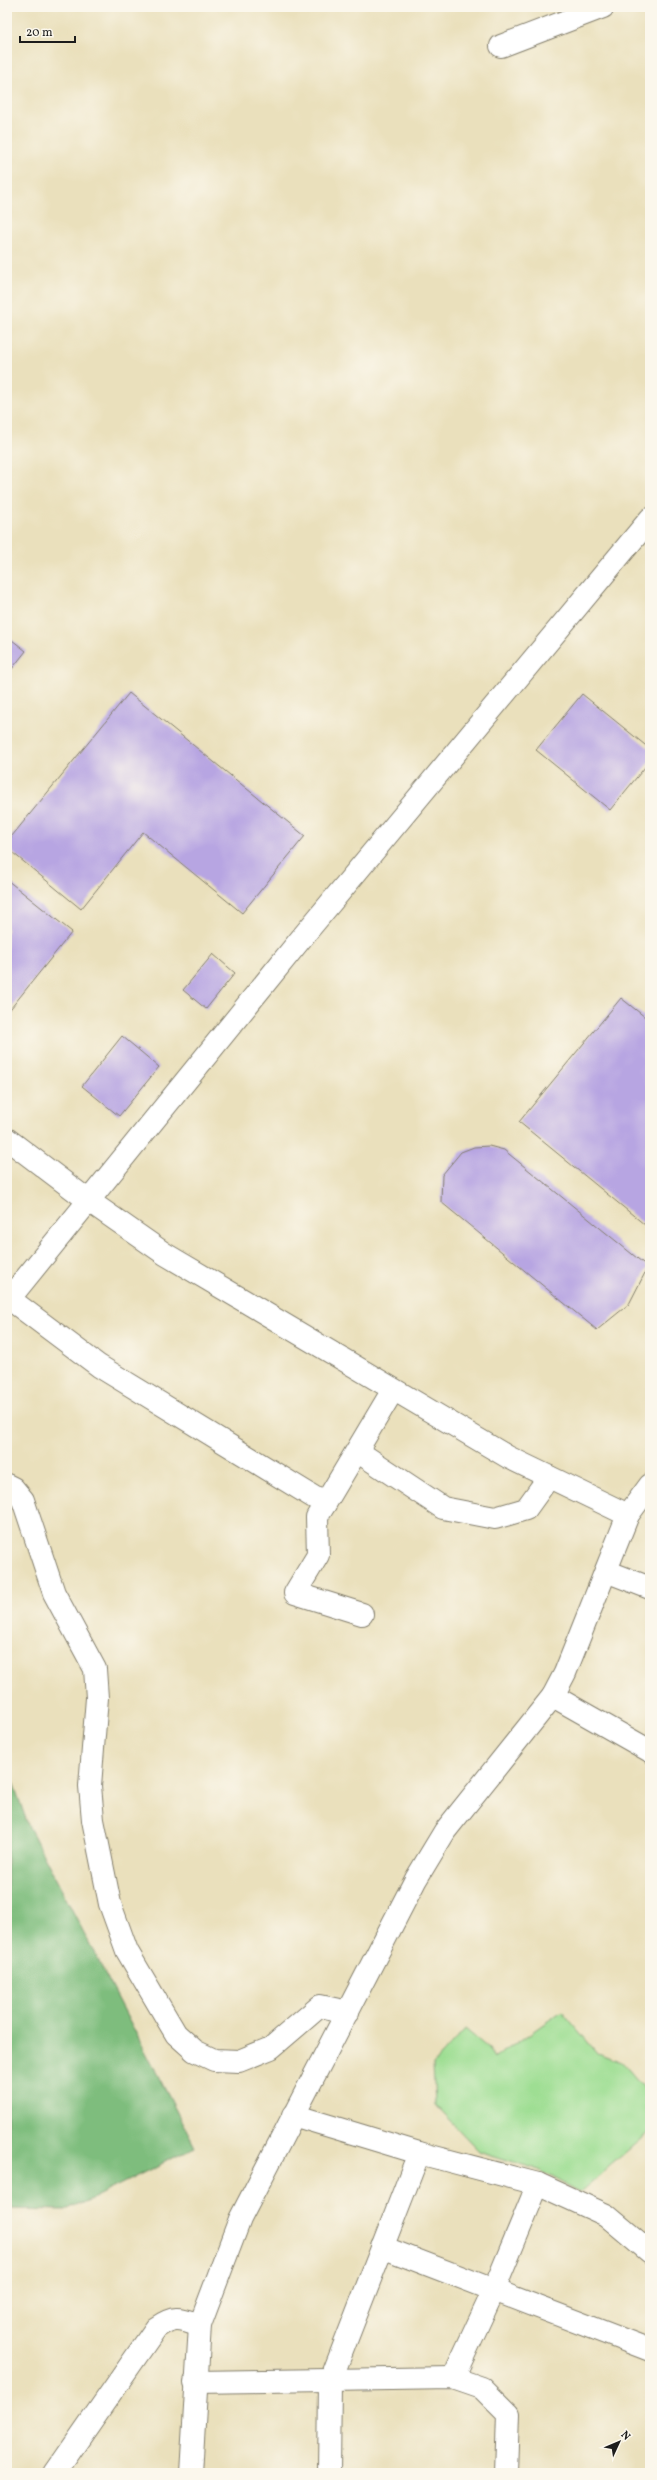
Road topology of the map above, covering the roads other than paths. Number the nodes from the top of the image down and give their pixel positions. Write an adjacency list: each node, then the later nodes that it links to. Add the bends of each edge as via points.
1 (603, 7): 2 (street)
2 (501, 46)
3 (650, 519): 5 (street, via 304,935)
4 (7, 1139): 5 (street)
5 (89, 1201): 6 (street); 7 (street, via 165,1254)
6 (8, 1298): 12 (street, via 99,1366)
7 (393, 1390): 8 (street); 9 (street, via 508,1457)
8 (356, 1451): 9 (street, via 443,1508 495,1518 526,1509); 12 (street)
9 (549, 1477): 13 (street)
10 (7, 1485): 19 (street, via 23,1500 54,1593 95,1669 97,1698 90,1786 93,1820 110,1904 127,1951 176,2034 195,2051 214,2060 239,2061 271,2048 320,2006)
11 (650, 1485): 13 (street)
12 (325, 1504): 16 (street, via 317,1517 318,1555 295,1593)
13 (628, 1515): 14 (street)
14 (606, 1571): 15 (street); 17 (street, via 565,1673)
15 (650, 1588)
16 (362, 1614)
17 (552, 1696): 18 (street); 19 (street, via 445,1831 416,1879)
18 (650, 1751)
19 (348, 2012): 20 (street)
20 (293, 2115): 21 (street); 26 (street, via 240,2219)
21 (419, 2153): 22 (street); 23 (street)
22 (538, 2184): 24 (street, via 606,2215); 25 (street)
23 (382, 2247): 25 (street); 30 (street)
24 (650, 2252)
25 (494, 2290): 27 (street); 28 (street)
26 (200, 2325): 29 (street); 31 (street, via 180,2318 169,2319 156,2328)
27 (650, 2350)
28 (453, 2378): 30 (street); 34 (street, via 482,2388 508,2414)
29 (195, 2382): 30 (street); 32 (street)
30 (330, 2382): 33 (street)
31 (55, 2473)
32 (191, 2473)
33 (329, 2473)
34 (506, 2473)

